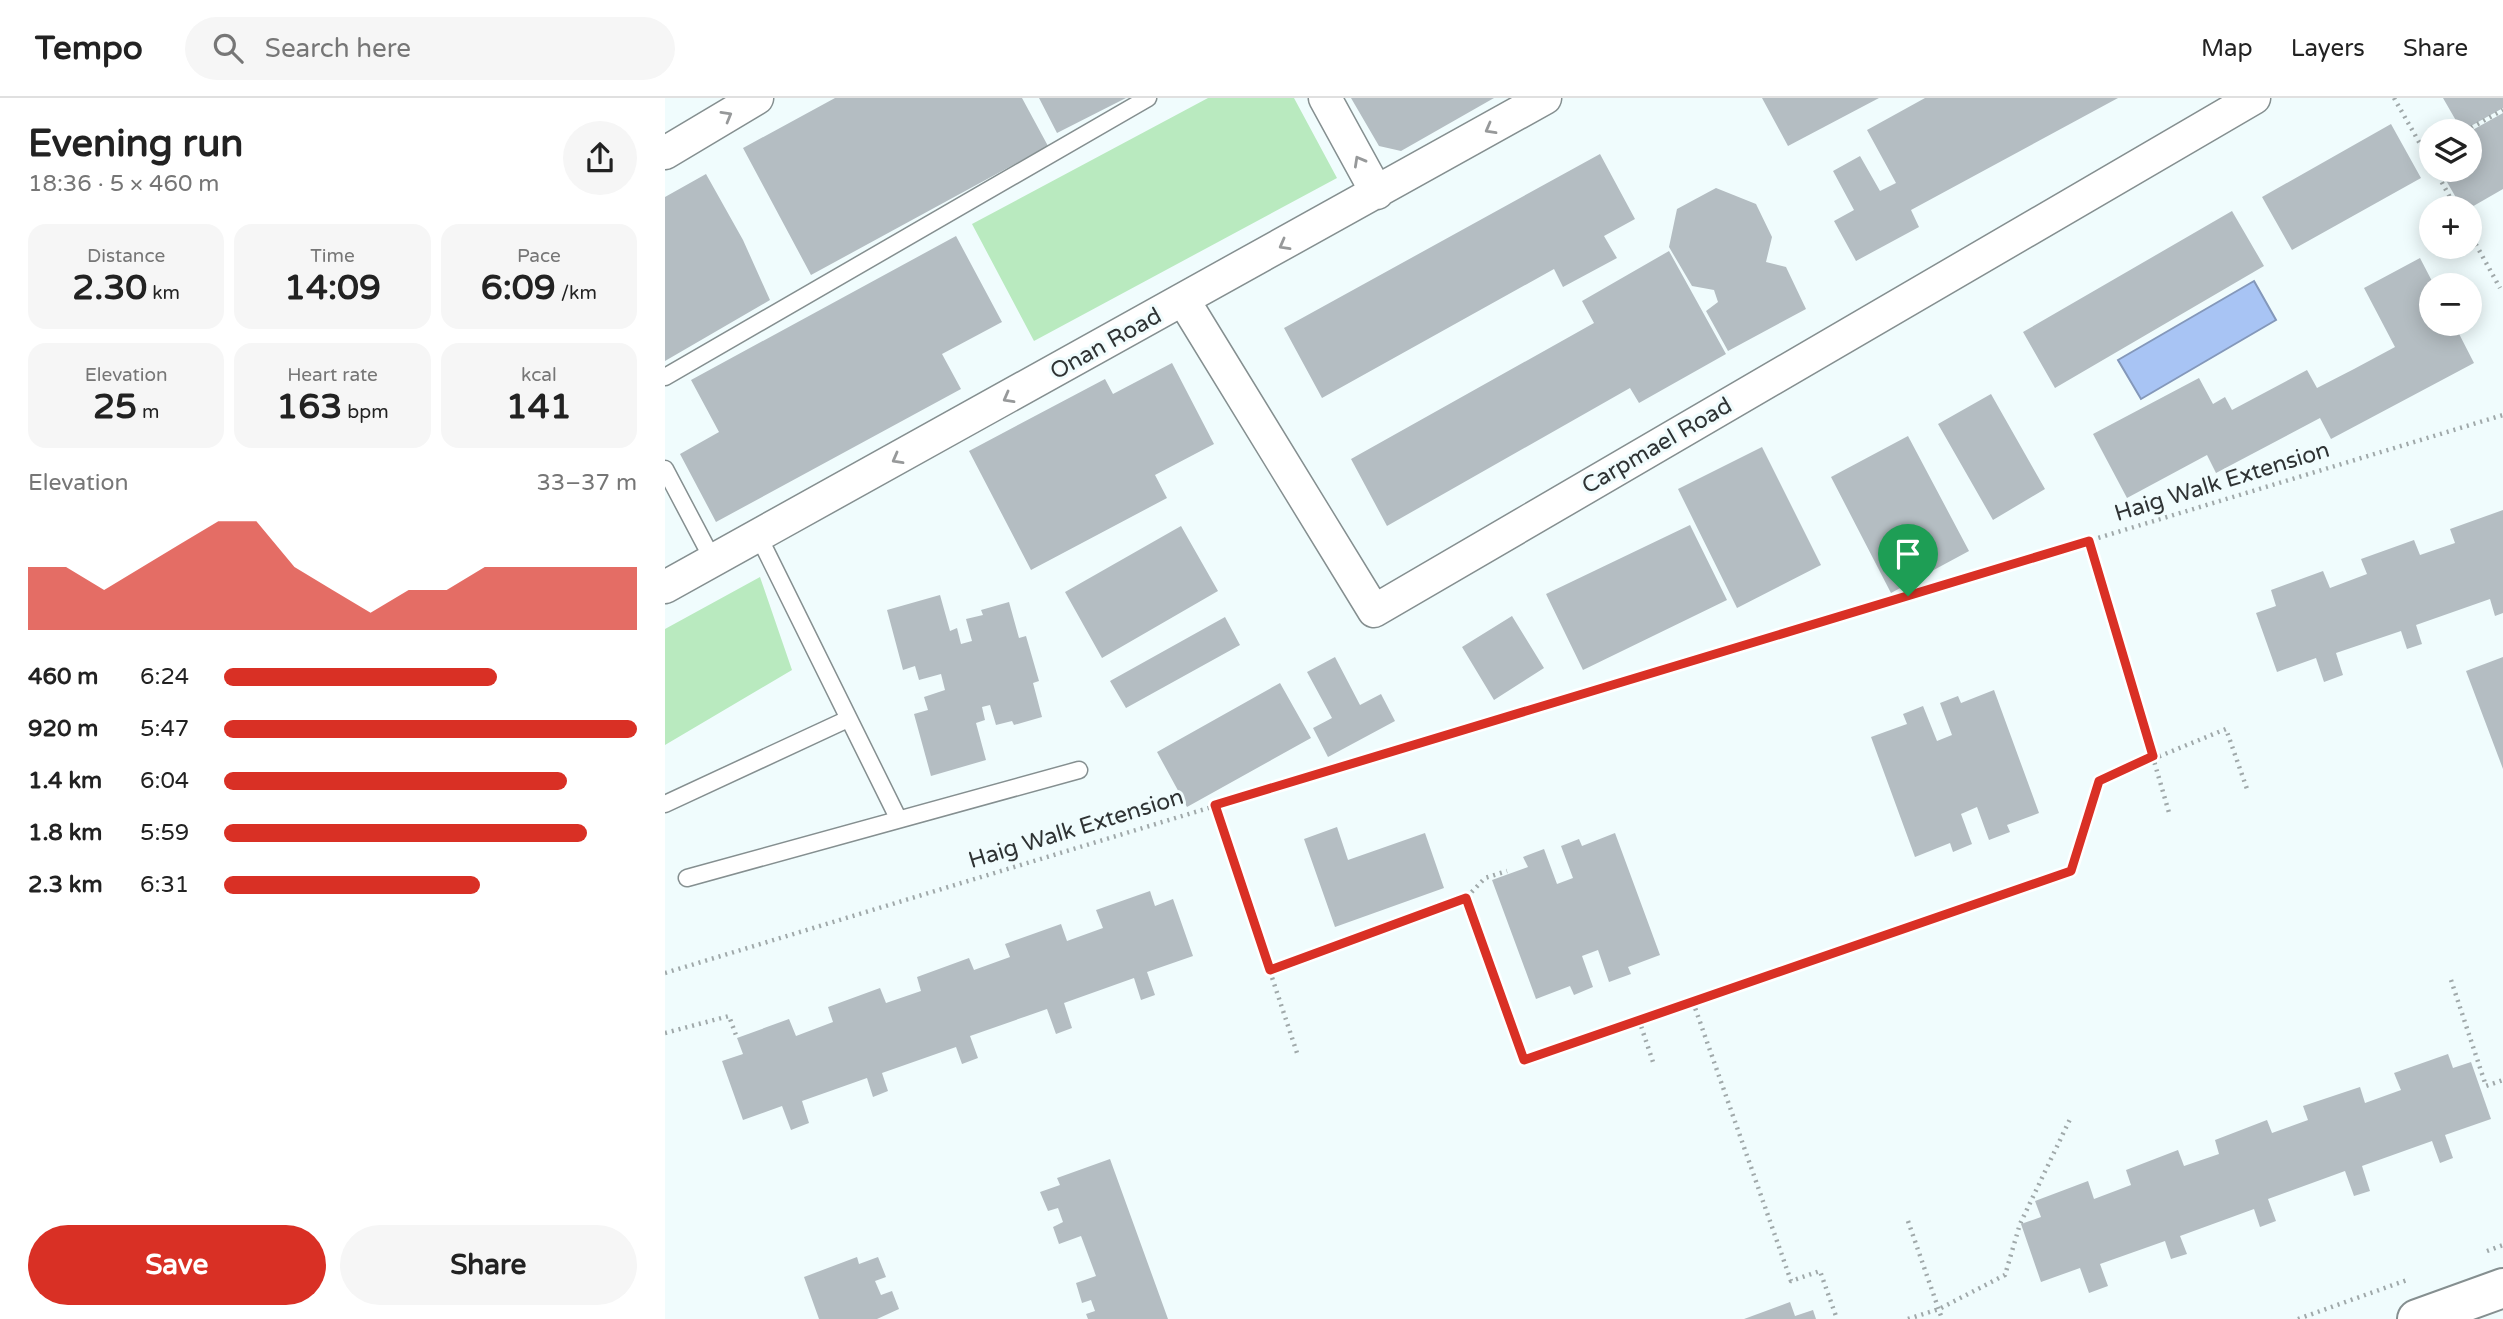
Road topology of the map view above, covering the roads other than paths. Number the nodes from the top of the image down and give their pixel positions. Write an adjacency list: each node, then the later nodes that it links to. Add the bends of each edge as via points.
1 (757, 98): 6 (street, one-way to 1)
2 (1148, 98): 9 (lane)
3 (1325, 98): 7 (street, one-way to 3)
4 (1545, 98): 7 (street, Onan Road, one-way to 7)
5 (2255, 98): 8 (street, Carpmael Road, via 1374,611)
6 (665, 153)
7 (1377, 193): 8 (street, Onan Road, one-way to 8)
8 (1184, 301): 11 (street, Onan Road, one-way to 11)
9 (665, 377)
10 (665, 469): 12 (lane)
11 (758, 535): 12 (street, Onan Road); 14 (lane)
12 (713, 560): 13 (street, Onan Road)
13 (665, 587)
14 (848, 719): 16 (lane); 17 (lane)
15 (1079, 770): 17 (lane)
16 (665, 804)
17 (898, 818): 18 (lane)
18 (687, 878)
19 (2503, 1288): 20 (street)
20 (2417, 1319)

